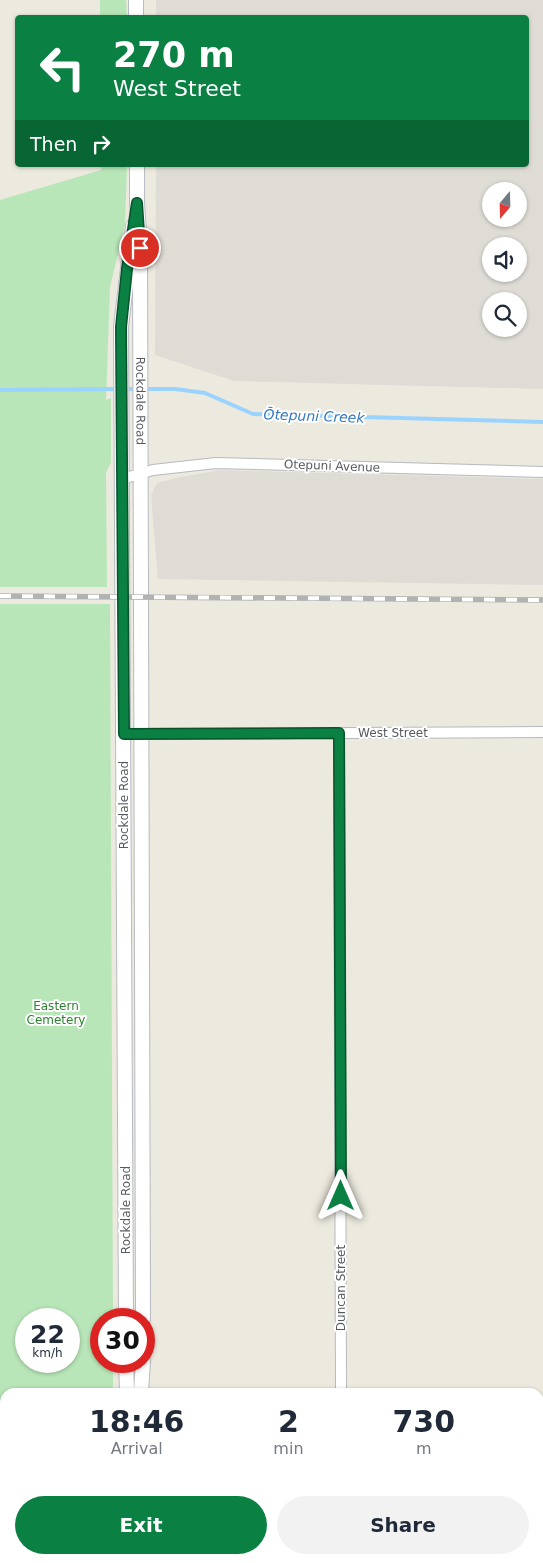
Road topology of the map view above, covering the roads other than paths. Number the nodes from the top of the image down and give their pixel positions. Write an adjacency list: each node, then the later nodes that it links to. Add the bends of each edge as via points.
1 (136, 0): 2 (main road)
2 (136, 15)
3 (137, 167): 4 (main road, Rockdale Road)
4 (137, 203): 6 (main road, Rockdale Road); 7 (main road, Rockdale Road, via 121,327)
5 (543, 472): 6 (street, Otepuni Avenue, via 216,463)
6 (140, 473): 7 (street, Otepuni Avenue); 9 (main road, Rockdale Road)
7 (122, 479): 11 (main road, Rockdale Road)
8 (543, 732): 10 (street, West Street)
9 (142, 733): 10 (street, West Street); 11 (street, West Street); 12 (main road, Rockdale Road)
10 (339, 733): 20 (street, Duncan Street)
11 (124, 734): 13 (main road, Rockdale Road)
12 (142, 1017): 13 (main road); 15 (main road, Rockdale Road)
13 (124, 1018): 14 (main road, Rockdale Road)
14 (126, 1308)
15 (143, 1308)
16 (126, 1373): 18 (main road)
17 (142, 1373): 19 (main road)
18 (126, 1388)
19 (141, 1388)
20 (342, 1388)

